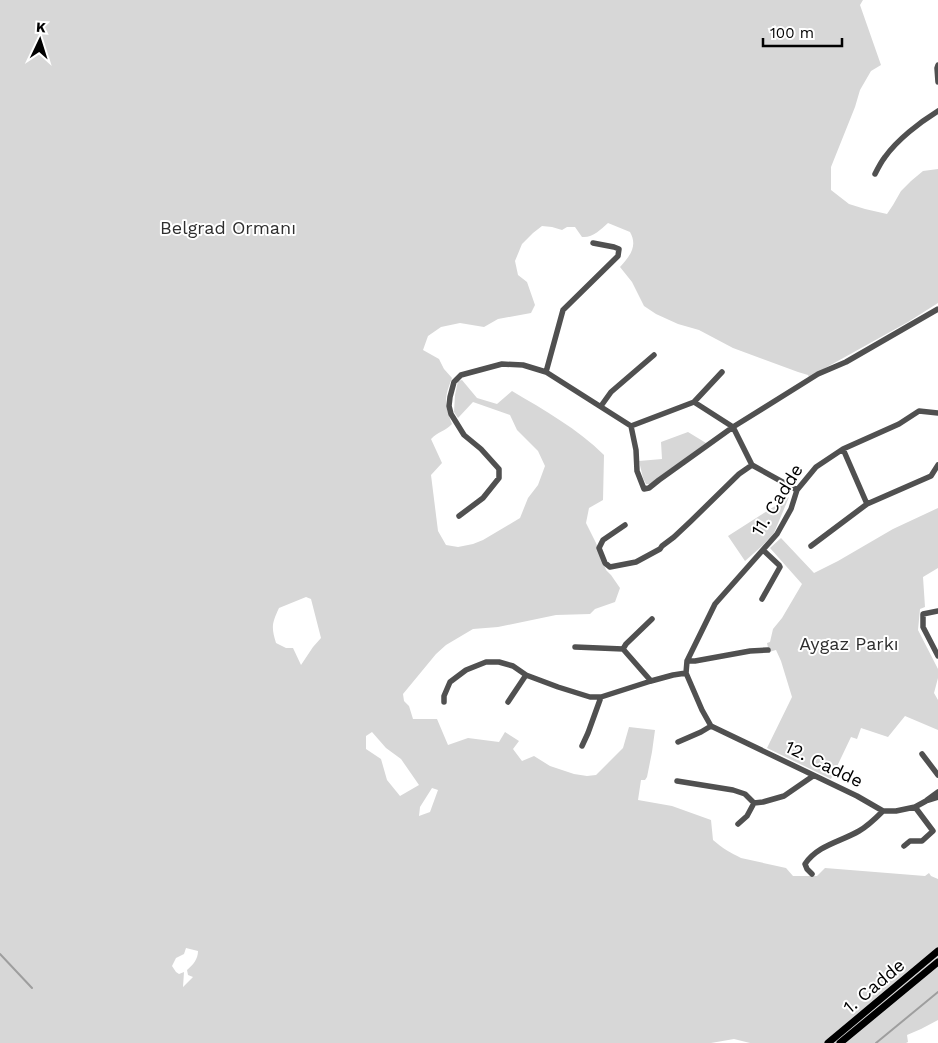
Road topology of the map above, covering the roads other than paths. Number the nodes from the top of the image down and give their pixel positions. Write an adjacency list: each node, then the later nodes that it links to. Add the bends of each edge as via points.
1 (938, 65): 2 (street)
2 (938, 82)
3 (938, 111): 4 (street, via 886,155)
4 (875, 174)
5 (594, 243): 8 (street, via 619,249 618,256 563,310)
6 (938, 309): 14 (street, via 846,362 818,374)
7 (654, 355): 11 (street, via 611,392)
8 (546, 372): 11 (street); 20 (street, via 523,365 502,364 461,375 454,382 449,406 451,414 464,434 499,469 499,478 483,498)
9 (722, 372): 10 (street)
10 (694, 402): 13 (street); 14 (street)
11 (601, 406): 13 (street)
12 (938, 413): 15 (street, 11. Cadde, via 919,411 899,424)
13 (631, 426): 14 (street, via 637,470 644,489 650,488)
14 (733, 428): 16 (street)
15 (843, 449): 18 (street, 11. Cadde, via 816,466); 19 (street)
16 (752, 465): 18 (street); 21 (street, via 660,549 636,562 610,567 599,548 603,540)
17 (938, 465): 19 (street, via 931,476)
18 (797, 490): 23 (street, 11. Cadde, via 777,534)
19 (867, 504): 22 (street)
20 (458, 516)
21 (625, 525)
22 (811, 546)
23 (763, 550): 24 (street, via 780,567); 31 (street, 11. Cadde, via 715,604)
24 (762, 599)
25 (938, 611): 30 (street, via 923,614 922,627)
26 (652, 619): 28 (street)
27 (575, 647): 28 (street)
28 (623, 649): 34 (street)
29 (768, 650): 31 (street)
30 (938, 656)
31 (687, 661): 32 (street)
32 (686, 673): 34 (street); 38 (street)
33 (526, 675): 35 (street, via 558,687); 36 (street, via 513,666 486,662 466,670 450,682); 37 (street)
34 (651, 681): 35 (street)
35 (601, 697): 40 (street)
36 (444, 702)
37 (508, 702)
38 (711, 726): 39 (street); 43 (street, 12. Cadde)
39 (678, 742)
40 (582, 746)
41 (922, 754): 42 (street)
42 (938, 775)
43 (813, 776): 48 (street, via 784,796); 50 (street, 12. Cadde)
44 (677, 781): 48 (street, via 739,792)
45 (938, 792): 47 (street)
46 (938, 797): 47 (street)
47 (926, 801): 49 (street)
48 (754, 803): 51 (street)
49 (914, 807): 50 (street); 52 (street, via 933,831 922,841 910,841)
50 (884, 811): 53 (street, via 860,831 827,845 810,857 805,864)
51 (738, 824)
52 (904, 846)
53 (812, 874)
54 (938, 951): 56 (main road, 1. Cadde)
55 (938, 962): 57 (main road, 1. Cadde)
56 (828, 1043)
57 (840, 1043)

